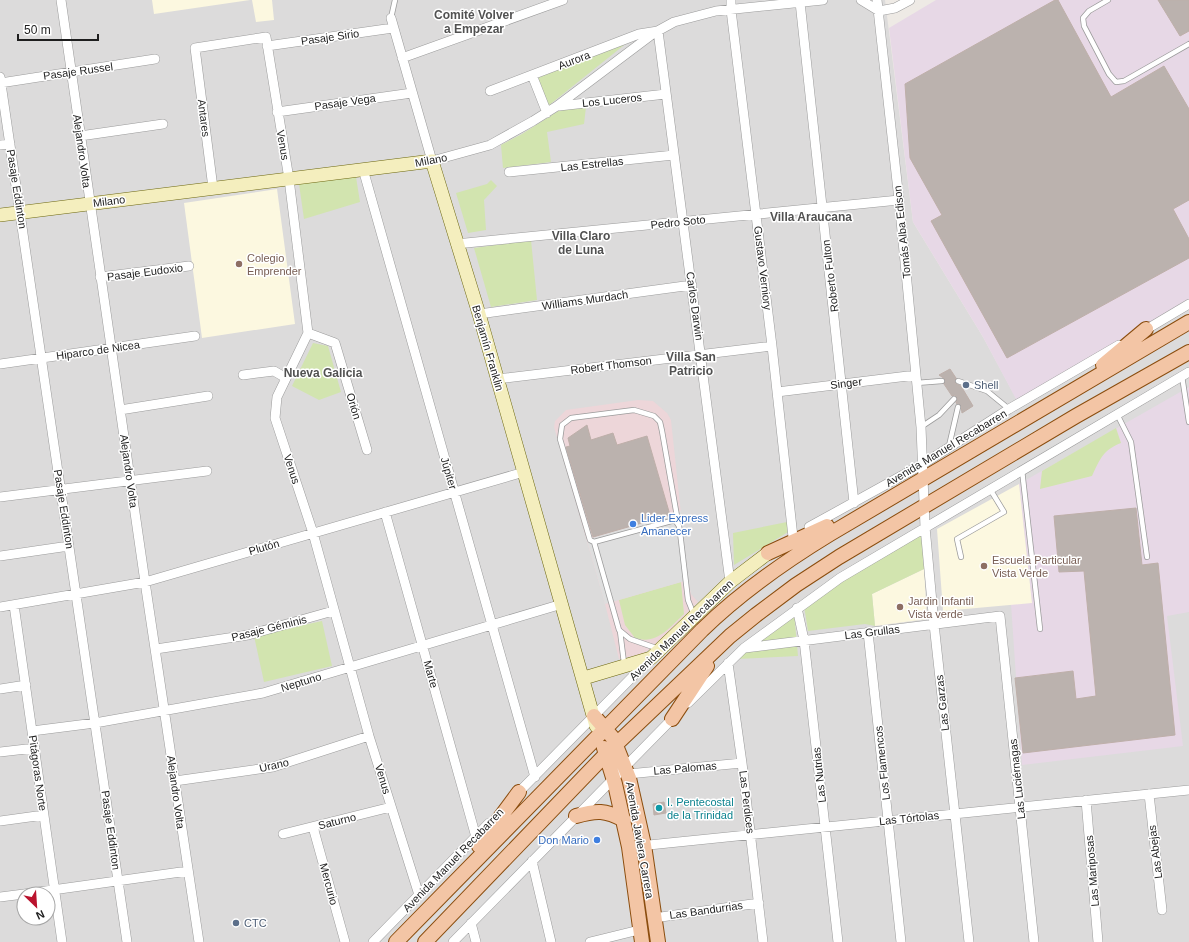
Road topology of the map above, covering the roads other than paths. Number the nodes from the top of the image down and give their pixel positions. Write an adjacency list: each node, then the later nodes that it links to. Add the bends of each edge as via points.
1 (61, 0): 21 (street, Alejandro Volta)
2 (395, 0): 13 (lane)
3 (563, 0): 19 (street)
4 (731, 0): 11 (street, Gustavo Verniory)
5 (823, 0): 10 (street, Milano)
6 (861, 0): 12 (street)
7 (877, 0): 12 (street, Tomás Alba Edison)
8 (910, 0): 12 (street, via 895,8)
9 (1108, 0): 17 (lane, via 1089,11 1083,18 1084,26 1109,74 1116,82 1124,81)
10 (800, 2): 11 (street, Milano); 42 (street, Roberto Fulton)
11 (730, 10): 15 (street, Milano, via 674,22); 44 (street, Gustavo Verniory)
12 (879, 11): 40 (street, Tomás Alba Edison)
13 (391, 18): 14 (street, Benjamín Franklin)
14 (393, 28): 16 (street, Pasaje Sirio); 19 (street, Benjamín Franklin)
15 (658, 31): 22 (street, Aurora, via 639,34); 26 (street, Carlos Darwin); 27 (street, Milano)
16 (266, 42): 18 (street, Pasaje Sirio); 28 (street, Venus)
17 (1189, 44)
18 (194, 48): 39 (street, Antares)
19 (402, 58): 25 (street, Benjamín Franklin)
20 (155, 60): 21 (street, Pasaje Russel)
21 (71, 71): 23 (street, Pasaje Russel); 31 (street, Alejandro Volta)
22 (532, 75): 24 (street, Aurora); 29 (street)
23 (0, 81): 32 (street, Pasaje Eddinton)
24 (490, 91)
25 (412, 93): 28 (street, Pasaje Vega); 35 (street, Benjamín Franklin)
26 (666, 94): 27 (street, Los Luceros); 34 (street, Carlos Darwin)
27 (557, 106): 29 (street, Milano)
28 (277, 112): 38 (street, Venus)
29 (547, 112): 35 (street, Milano, via 490,145)
30 (163, 124): 31 (street)
31 (80, 136): 41 (street, Alejandro Volta)
32 (10, 144): 33 (street); 43 (street, Pasaje Eddinton)
33 (0, 145)
34 (674, 155): 37 (street, Las Estrellas); 46 (street, Carlos Darwin)
35 (432, 161): 36 (street, Milano); 47 (street, Benjamín Franklin)
36 (363, 170): 38 (street, Milano); 92 (street, Júpiter)
37 (509, 172)
38 (288, 179): 39 (street, Milano); 55 (street, Venus)
39 (213, 188): 41 (street, Milano)
40 (899, 200): 42 (street, Pedro Soto); 67 (street, Tomás Alba Edison)
41 (90, 204): 43 (street, Milano); 49 (street, Alejandro Volta)
42 (822, 208): 44 (street, Pedro Soto); 69 (street, Roberto Fulton)
43 (20, 212): 45 (street, Milano); 61 (street, Pasaje Eddinton)
44 (756, 214): 46 (street, Pedro Soto); 57 (street, Gustavo Verniory)
45 (0, 215)
46 (683, 221): 47 (street, Pedro Soto); 50 (street, Carlos Darwin)
47 (456, 244): 52 (street, Benjamín Franklin)
48 (189, 266): 49 (street, Pasaje Eudoxio)
49 (100, 277): 58 (street, Alejandro Volta)
50 (692, 285): 52 (street, Williams Murdach); 60 (street, Carlos Darwin)
51 (1189, 304): 54 (street, Avenida Manuel Recabarren)
52 (479, 314): 66 (street, Benjamín Franklin)
53 (1189, 322): 72 (main road, Avenida Manuel Recabarren)
54 (1146, 329): 72 (main road); 77 (street, Avenida Manuel Recabarren)
55 (308, 333): 65 (street, Venus); 83 (street, Orión, via 334,344)
56 (195, 336): 58 (street, Hiparco de Nicea)
57 (772, 346): 60 (street, Robert Thomson); 71 (street, Gustavo Verniory)
58 (111, 349): 61 (street, Hiparco de Nicea); 78 (street, Alejandro Volta)
59 (1189, 352): 96 (main road, via 1076,416)
60 (702, 354): 66 (street, Robert Thomson); 109 (street, Carlos Darwin)
61 (41, 358): 62 (street, Hiparco de Nicea); 91 (street, Pasaje Eddinton)
62 (0, 364)
63 (1186, 374): 74 (lane); 79 (street)
64 (243, 375): 65 (street, via 274,371)
65 (286, 378): 100 (street, Venus, via 277,397 275,418)
66 (497, 379): 87 (street, Benjamín Franklin)
67 (916, 379): 68 (lane); 69 (street, Singer); 81 (street, Tomás Alba Edison)
68 (942, 380)
69 (842, 384): 71 (street, Singer); 94 (street, Roberto Fulton)
70 (961, 384): 77 (lane, via 987,391)
71 (777, 392): 101 (street, Gustavo Verniory)
72 (1067, 394): 89 (main road, Avenida Manuel Recabarren)
73 (208, 396): 78 (street)
74 (1187, 396): 80 (lane)
75 (954, 399): 81 (lane, via 939,415)
76 (958, 407): 82 (lane)
77 (1009, 409): 82 (street, Avenida Manuel Recabarren)
78 (120, 410): 88 (street, Alejandro Volta)
79 (1117, 414): 85 (street); 107 (lane, via 1131,442)
80 (1189, 422)
81 (920, 427): 84 (street, Tomás Alba Edison)
82 (949, 448): 84 (street, Avenida Manuel Recabarren)
83 (367, 450)
84 (923, 464): 89 (street, Las Garzas); 94 (street, Avenida Manuel Recabarren)
85 (1022, 470): 90 (street); 121 (lane)
86 (207, 471): 88 (street)
87 (524, 472): 92 (street, Plutón); 111 (street, Benjamín Franklin)
88 (130, 480): 91 (street); 108 (street, Alejandro Volta)
89 (923, 480): 95 (main road, Avenida Manuel Recabarren); 96 (street, Las Garzas)
90 (990, 488): 99 (street); 106 (lane, via 1004,512 957,539)
91 (60, 489): 93 (street); 103 (street, Pasaje Eddinton)
92 (454, 492): 97 (street, Plutón); 118 (street, Júpiter)
93 (0, 497)
94 (854, 502): 101 (street, Avenida Manuel Recabarren)
95 (874, 508): 104 (main road); 140 (main road, Avenida Manuel Recabarren, via 792,557 737,597)
96 (924, 508): 99 (street, Las Garzas); 123 (main road, via 796,585)
97 (385, 512): 100 (street, Plutón); 125 (street, Marte)
98 (678, 522): 102 (lane, via 668,521); 102 (lane, via 662,427 657,418 650,413 634,410 571,418 562,425 560,439 590,540); 116 (lane, via 688,600)
99 (925, 527): 114 (street, via 840,578); 119 (street, Las Garzas)
100 (313, 533): 108 (street, Plutón); 115 (street, Venus)
101 (793, 537): 104 (street, Avenida Manuel Recabarren)
102 (594, 542): 120 (lane)
103 (69, 546): 105 (street); 110 (street, Pasaje Eddinton)
104 (768, 553): 109 (street, Avenida Manuel Recabarren)
105 (0, 556)
106 (961, 557)
107 (1147, 557)
108 (145, 582): 110 (street, Plutón); 127 (street, Alejandro Volta)
109 (730, 582): 116 (street, Avenida Manuel Recabarren)
110 (76, 594): 112 (street, Plutón); 138 (street, Pasaje Eddinton)
111 (562, 604): 118 (street, Neptuno); 132 (street, Benjamín Franklin)
112 (14, 605): 113 (street, Plutón); 133 (street, Pitágoras Norte)
113 (0, 607)
114 (797, 608): 124 (street, Las Nutrias); 126 (street)
115 (333, 611): 127 (street, Pasaje Géminis, via 248,635); 131 (street, Venus)
116 (694, 615): 128 (street, Avenida Manuel Recabarren)
117 (1000, 616): 119 (street, Las Grullas); 156 (street, Las Luciérnagas)
118 (492, 624): 125 (street, Neptuno); 148 (street, Júpiter)
119 (934, 624): 122 (street, Las Grullas); 157 (street, Las Garzas)
120 (619, 630): 128 (lane); 130 (lane, via 625,657)
121 (1040, 630)
122 (868, 632): 124 (street, Las Grullas); 161 (street, Los Flamencos)
123 (730, 636): 137 (main road); 142 (main road)
124 (804, 640): 126 (street, Las Grullas); 164 (street, Las Nutrias)
125 (423, 645): 131 (street, Neptuno); 167 (street, Marte)
126 (744, 648): 129 (street)
127 (156, 649): 135 (street, Alejandro Volta)
128 (655, 654): 130 (street); 136 (street, Avenida Manuel Recabarren)
129 (728, 663): 137 (street); 146 (street, Las Perdices)
130 (624, 666): 132 (street)
131 (350, 667): 135 (street, Neptuno, via 263,693); 141 (street, Venus)
132 (584, 678): 136 (street, Benjamín Franklin)
133 (26, 685): 134 (street); 139 (street, Pitágoras Norte)
134 (0, 689)
135 (164, 711): 138 (street, Neptuno); 150 (street, Alejandro Volta)
136 (594, 716): 140 (main road, Avenida Javiera Carrera); 148 (street, Avenida Manuel Recabarren)
137 (672, 719): 147 (street)
138 (95, 723): 139 (street, Neptuno); 172 (street, Pasaje Eddinton)
139 (32, 731): 143 (street, Pitágoras Norte)
140 (603, 732): 142 (main road, Avenida Javiera Carrera); 145 (main road, Avenida Javiera Carrera); 174 (main road, Avenida Manuel Recabarren)
141 (369, 736): 150 (street, Urano, via 273,767); 155 (street, Venus)
142 (617, 744): 145 (main road); 147 (main road, Avenida Javiera Carrera)
143 (35, 748): 144 (street); 158 (street, Pitágoras Norte)
144 (0, 752)
145 (606, 754): 149 (main road, Avenida Javiera Carrera); 191 (main road)
146 (742, 763): 147 (street, Las Palomas); 166 (street, Las Perdices)
147 (627, 770): 149 (street); 168 (main road, Avenida Javiera Carrera)
148 (534, 777): 152 (street, Avenida Manuel Recabarren)
149 (613, 778): 159 (street); 160 (main road, Avenida Javiera Carrera)
150 (175, 781): 171 (street, Alejandro Volta)
151 (1189, 790): 153 (street, Las Tórtolas)
152 (519, 792): 167 (street, Avenida Manuel Recabarren); 174 (main road)
153 (1149, 794): 154 (street, Las Tórtolas); 181 (street, Las Abejas)
154 (1086, 800): 156 (street, Las Tórtolas); 202 (street, Las Mariposas)
155 (391, 807): 163 (street, Saturno); 177 (street, Venus)
156 (1020, 807): 157 (street, Las Tórtolas); 201 (street, Las Luciérnagas)
157 (954, 814): 161 (street, Las Tórtolas); 200 (street, Las Garzas)
158 (44, 815): 162 (street); 173 (street, Pitágoras Norte)
159 (576, 816): 160 (main road, via 594,811 610,813); 170 (street)
160 (624, 820): 169 (main road, Avenida Javiera Carrera)
161 (888, 820): 164 (street, Las Tórtolas); 199 (street, Los Flamencos)
162 (0, 821)
163 (313, 827): 165 (street, Saturno); 188 (street, Mercurio)
164 (825, 827): 166 (street, Las Tórtolas); 198 (street, Las Nutrias)
165 (283, 834)
166 (751, 834): 168 (street, Las Tórtolas); 180 (street, Las Perdices)
167 (476, 837): 177 (street, Avenida Manuel Recabarren)
168 (644, 845): 169 (street, Las Tórtolas); 182 (main road, Avenida Javiera Carrera)
169 (629, 847): 184 (main road, Avenida Javiera Carrera)
170 (532, 861): 183 (street); 194 (street)
171 (188, 871): 172 (street); 187 (street, Alejandro Volta)
172 (118, 881): 175 (street); 186 (street, Pasaje Eddinton)
173 (53, 886)
174 (447, 889): 190 (main road, Avenida Manuel Recabarren)
175 (56, 890)
176 (16, 895): 178 (street)
177 (419, 895): 189 (street, Avenida Manuel Recabarren)
178 (0, 897)
179 (56, 903): 185 (street, Pitágoras Norte)
180 (759, 903): 182 (street, Las Bandurrias); 197 (street, Las Perdices)
181 (1162, 910)
182 (654, 918): 196 (main road, Avenida Javiera Carrera)
183 (471, 923): 192 (street); 193 (street)
184 (641, 936): 195 (street)
185 (62, 942)
186 (127, 942)
187 (199, 942)
188 (345, 942)
189 (373, 942)
190 (396, 942)
191 (425, 942)
192 (453, 942)
193 (476, 942)
194 (551, 942)
195 (590, 942)
196 (658, 942)
197 (763, 942)
198 (838, 942)
199 (901, 942)
200 (969, 942)
201 (1034, 942)
202 (1098, 942)

